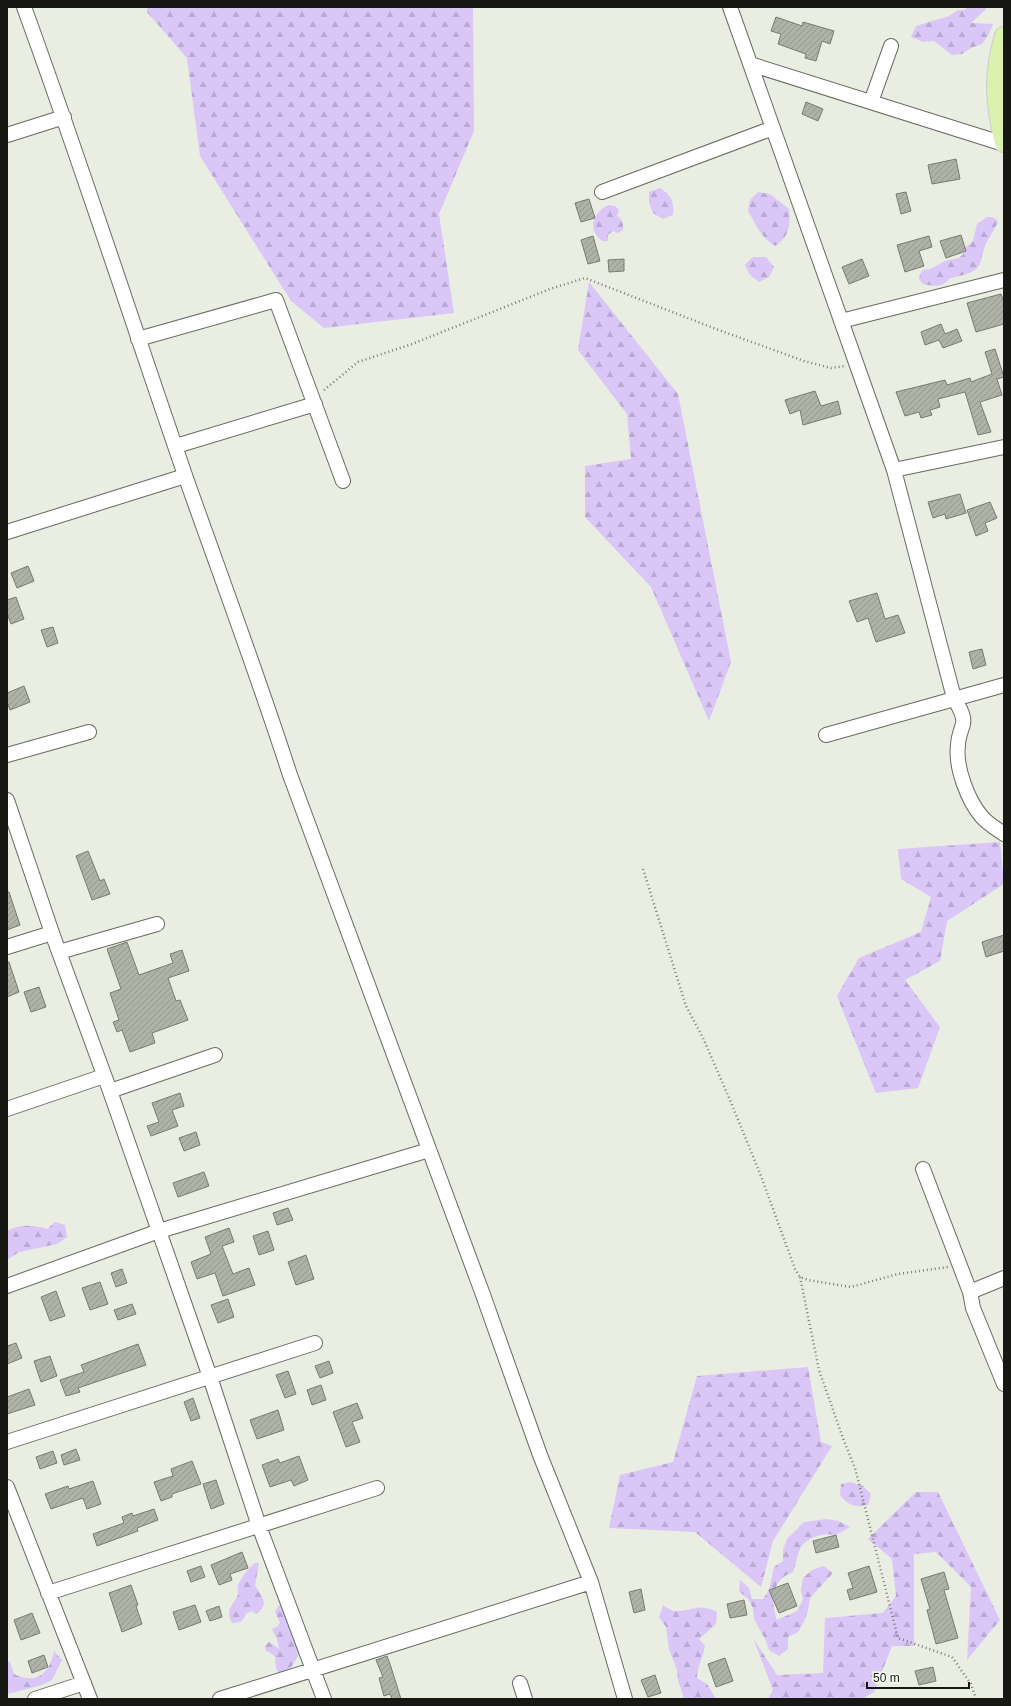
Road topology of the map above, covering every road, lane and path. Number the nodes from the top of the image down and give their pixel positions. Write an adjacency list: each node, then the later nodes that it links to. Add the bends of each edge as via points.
1 (24, 7): 7 (street)
2 (730, 7): 5 (street)
3 (1004, 36): 8 (main road, via 995,81)
4 (891, 46): 6 (street)
5 (750, 64): 6 (street); 9 (street)
6 (871, 102): 11 (street)
7 (64, 117): 10 (street); 15 (street)
8 (1001, 117): 11 (main road)
9 (773, 128): 12 (street); 14 (street)
10 (7, 135)
11 (1004, 144)
12 (602, 192)
13 (1004, 280): 14 (street)
14 (841, 320): 16 (street)
15 (138, 339): 17 (street, via 276,300); 18 (street)
16 (856, 362): 17 (path, via 840,368 831,368 804,361 585,278 550,288 412,344 358,362 325,388); 20 (street)
17 (315, 404): 18 (street); 22 (street)
18 (176, 446): 21 (street)
19 (1004, 447): 20 (street)
20 (894, 470): 25 (street)
21 (185, 476): 23 (street); 40 (street, via 290,776)
22 (343, 481)
23 (7, 532)
24 (1004, 685): 25 (street)
25 (954, 698): 27 (street); 30 (street, via 963,723 958,745 958,764 968,795 982,818)
26 (89, 732): 28 (street)
27 (826, 735)
28 (7, 755)
29 (7, 800): 33 (street)
30 (1004, 834)
31 (643, 869): 44 (path, via 686,1006 730,1100)
32 (157, 924): 35 (street)
33 (52, 933): 34 (street); 35 (street)
34 (7, 947)
35 (59, 952): 37 (street)
36 (215, 1055): 38 (street)
37 (104, 1076): 38 (street); 39 (street)
38 (110, 1091): 42 (street)
39 (7, 1110)
40 (429, 1150): 42 (street); 56 (street, via 540,1455)
41 (923, 1169): 43 (street)
42 (159, 1231): 46 (street); 49 (street)
43 (960, 1266): 44 (path, via 898,1274 851,1286); 47 (street)
44 (800, 1277): 67 (path, via 819,1370 855,1468 898,1638 952,1658 971,1684)
45 (1004, 1278): 47 (street)
46 (7, 1286)
47 (970, 1292): 50 (street, via 972,1308)
48 (315, 1343): 49 (street)
49 (210, 1377): 51 (street); 55 (street)
50 (1004, 1384)
51 (7, 1442)
52 (7, 1487): 54 (street)
53 (377, 1488): 55 (street)
54 (10, 1505): 57 (street)
55 (259, 1526): 57 (street); 58 (street)
56 (590, 1582): 58 (street); 66 (street)
57 (48, 1594): 59 (street)
58 (313, 1670): 63 (street); 64 (street)
59 (84, 1683): 61 (street); 62 (street)
60 (520, 1683): 65 (street)
61 (35, 1699)
62 (90, 1699)
63 (220, 1699)
64 (324, 1699)
65 (525, 1699)
66 (625, 1699)
67 (976, 1699)

